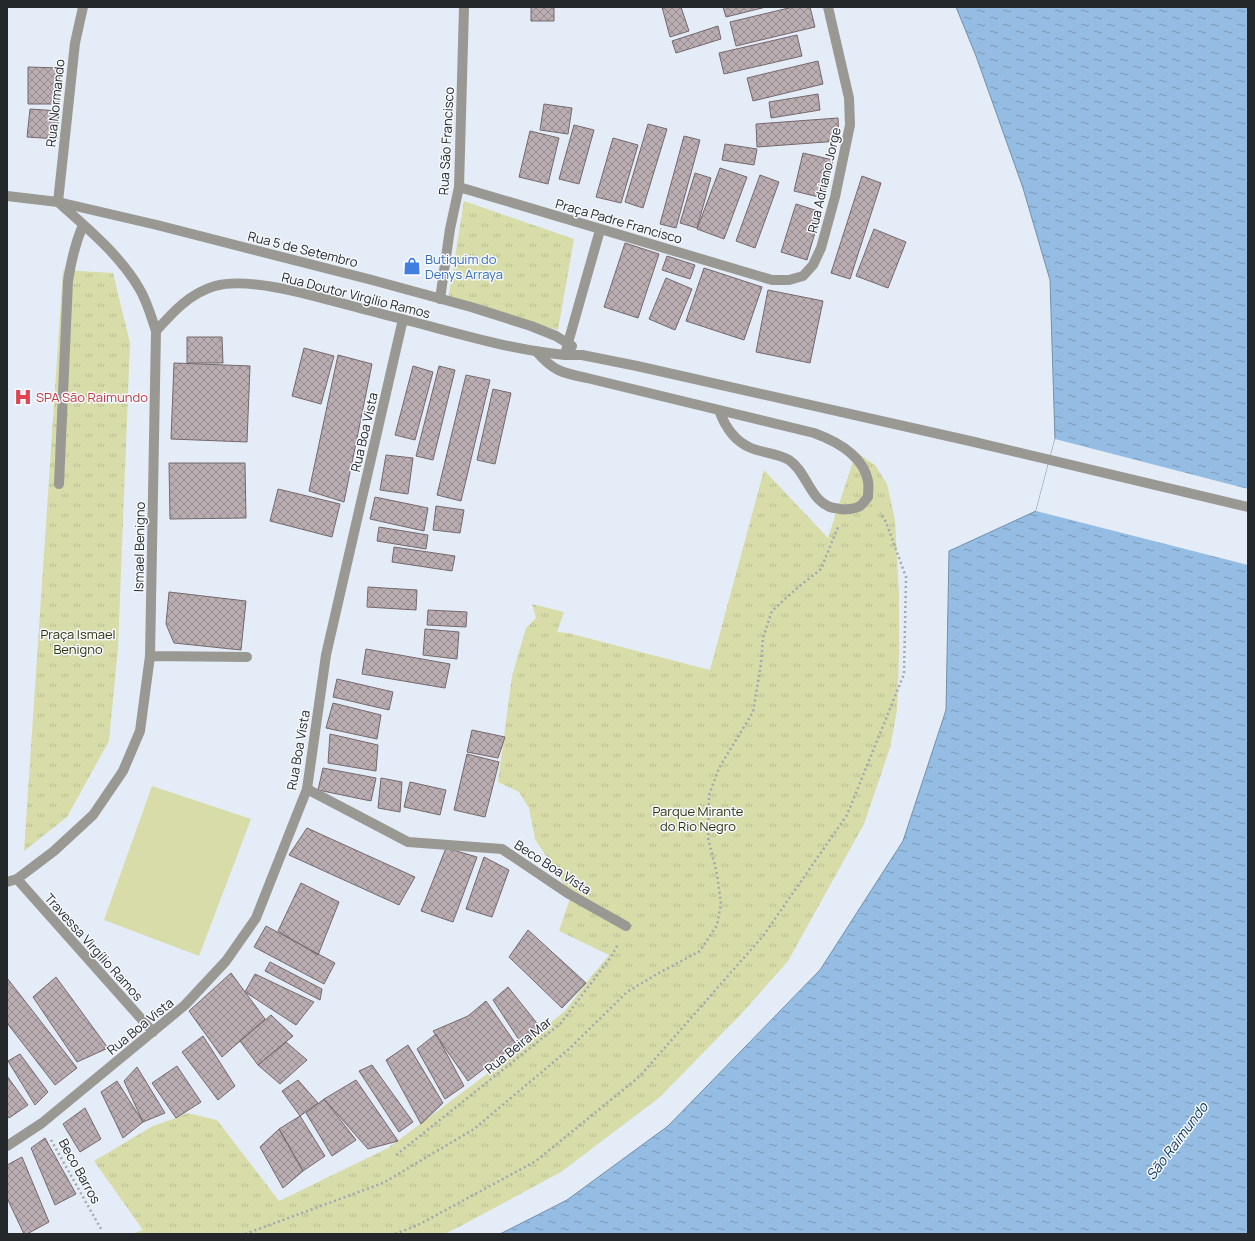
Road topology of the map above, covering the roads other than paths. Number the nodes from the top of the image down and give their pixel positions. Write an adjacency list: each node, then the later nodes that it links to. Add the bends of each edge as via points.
1 (83, 7): 6 (street, Rua Normando, via 75,43)
2 (464, 7): 4 (street, Rua São Francisco)
3 (828, 7): 9 (street, Rua Adriano Jorge, via 849,98 850,125 847,140 835,198 821,248 813,265 803,276 788,280)
4 (459, 187): 8 (street, Praça Padre Francisco); 10 (street, Rua São Francisco)
5 (7, 196): 6 (street, Rua 5 de Setembro)
6 (58, 202): 7 (street, Ismael Benigno); 10 (street, Rua 5 de Setembro, via 157,225)
7 (83, 225): 12 (street, Ismael Benigno, via 125,266 140,289); 18 (street, via 70,263 68,282)
8 (600, 230): 9 (street, Praça Padre Francisco); 13 (street)
9 (772, 280)
10 (440, 299): 13 (street, Rua 5 de Setembro, via 531,326)
11 (403, 319): 12 (street, Rua Doutor Virgílio Ramos, via 310,295 237,283 199,292 182,303); 14 (street, Rua Doutor Virgílio Ramos, via 494,343); 22 (street, Rua Boa Vista, via 326,655)
12 (156, 331): 20 (street, Ismael Benigno)
13 (568, 343): 15 (street); 16 (street, Rua 5 de Setembro)
14 (536, 351): 15 (street, Rua Doutor Virgílio Ramos); 17 (street, via 555,370)
15 (564, 355): 16 (street, Rua 5 de Setembro)
16 (582, 355): 19 (street, Rua 5 de Setembro)
17 (719, 410): 17 (street, via 723,423 737,440 751,448 789,460 799,470 815,496 828,506 844,510 860,506 868,497 868,481 862,464 832,440 814,433)
18 (58, 484)
19 (1248, 506)
20 (150, 656): 21 (street); 23 (street, Ismael Benigno, via 140,731 123,771 93,815 54,851)
21 (246, 657)
22 (307, 789): 24 (street, Beco Boa Vista, via 408,842 502,849 569,894); 25 (street, Rua Boa Vista, via 256,918 226,961 185,1005)
23 (12, 880): 25 (street, Travessa Virgílio Ramos)
24 (626, 926)
25 (152, 1032): 26 (street, Rua Boa Vista, via 42,1123)
26 (7, 1146)

